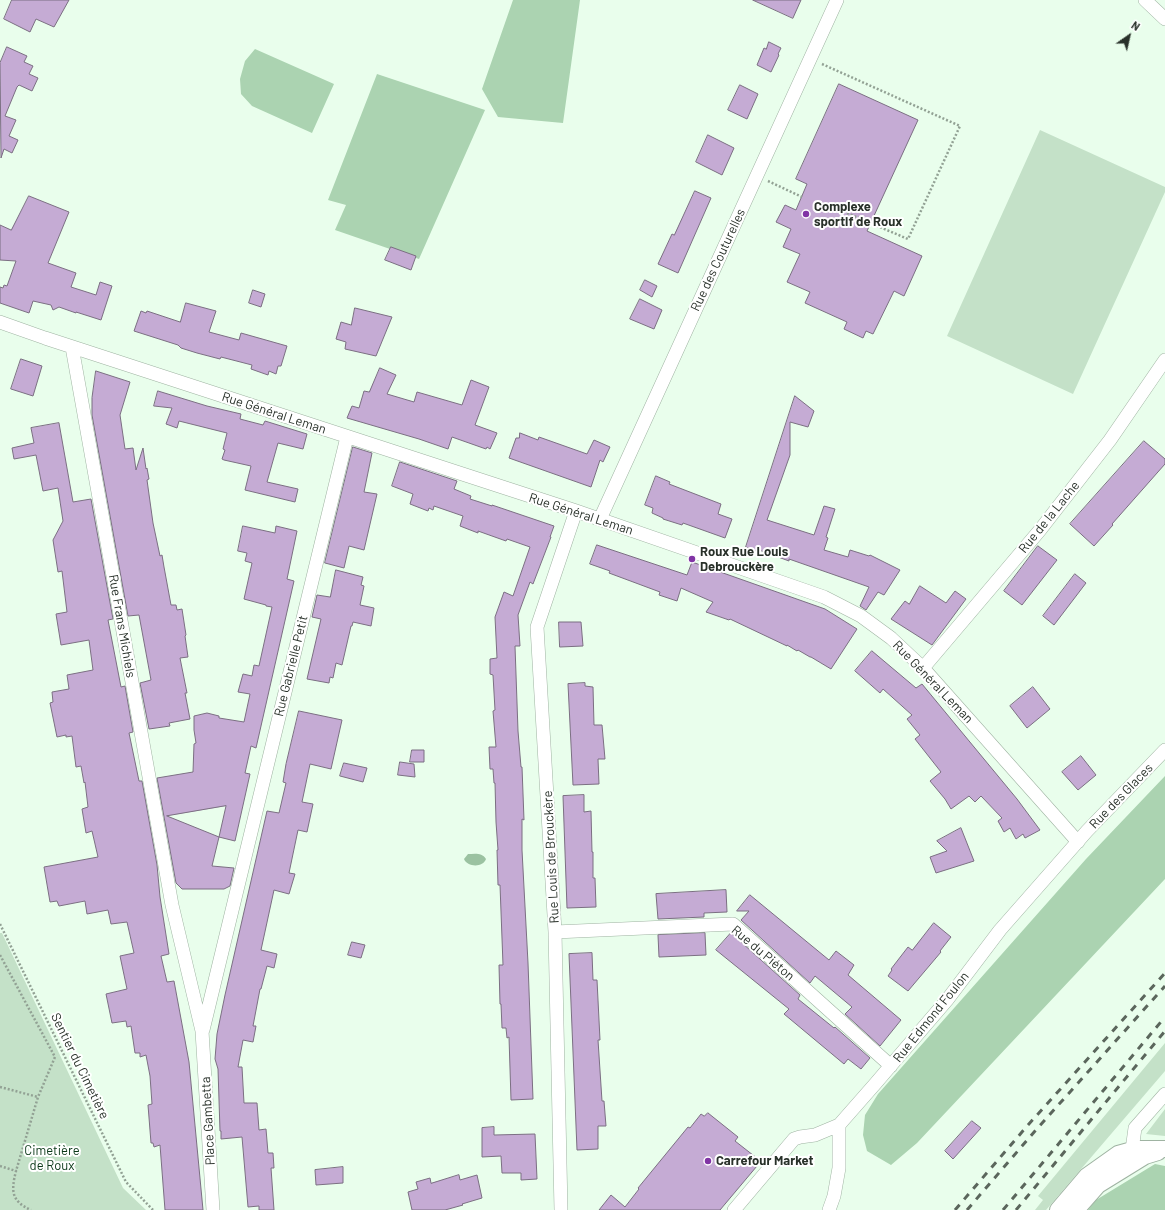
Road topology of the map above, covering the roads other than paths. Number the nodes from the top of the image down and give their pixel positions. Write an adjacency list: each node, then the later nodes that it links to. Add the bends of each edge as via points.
1 (837, 0): 9 (street, Rue des Couturelles)
2 (1145, 0): 3 (street)
3 (1165, 19)
4 (0, 322): 5 (street, Rue Général Leman)
5 (72, 347): 7 (street, Rue Général Leman); 14 (street, Rue Frans Michiels)
6 (1165, 360): 10 (street, Rue de la Lache, via 1110,440 1040,530)
7 (347, 437): 8 (street, Rue Général Leman); 13 (street, Rue Gabrielle Petit)
8 (576, 511): 9 (street, Rue Général Leman); 15 (street, Rue Louis de Brouckère, via 537,626)
9 (600, 519): 10 (street, Rue Général Leman, via 824,597 861,616 891,638)
10 (924, 668): 12 (street, Rue Général Leman)
11 (1165, 750): 12 (street, Rue des Glaces)
12 (1078, 842): 17 (street, Rue Edmond Foulon, via 1000,930 947,1000)
13 (235, 896): 16 (street, Place Gambetta)
14 (172, 904): 16 (street, Place Gambetta)
15 (555, 932): 17 (street, Rue du Piéton, via 733,924); 23 (street, Rue Louis de Brouckère)
16 (202, 1031): 22 (street, Place Gambetta)
17 (891, 1066): 19 (street, Rue Edmond Foulon)
18 (1165, 1094): 20 (street, via 1135,1128)
19 (839, 1125): 24 (street, via 815,1135 794,1139); 25 (street, via 839,1168)
20 (1134, 1150): 21 (street); 26 (street, via 1118,1154 1087,1176)
21 (1165, 1150): 27 (street, via 1144,1156 1098,1185)
22 (213, 1210)
23 (561, 1210)
24 (734, 1210)
25 (829, 1210)
26 (1058, 1210)
27 (1076, 1210)

